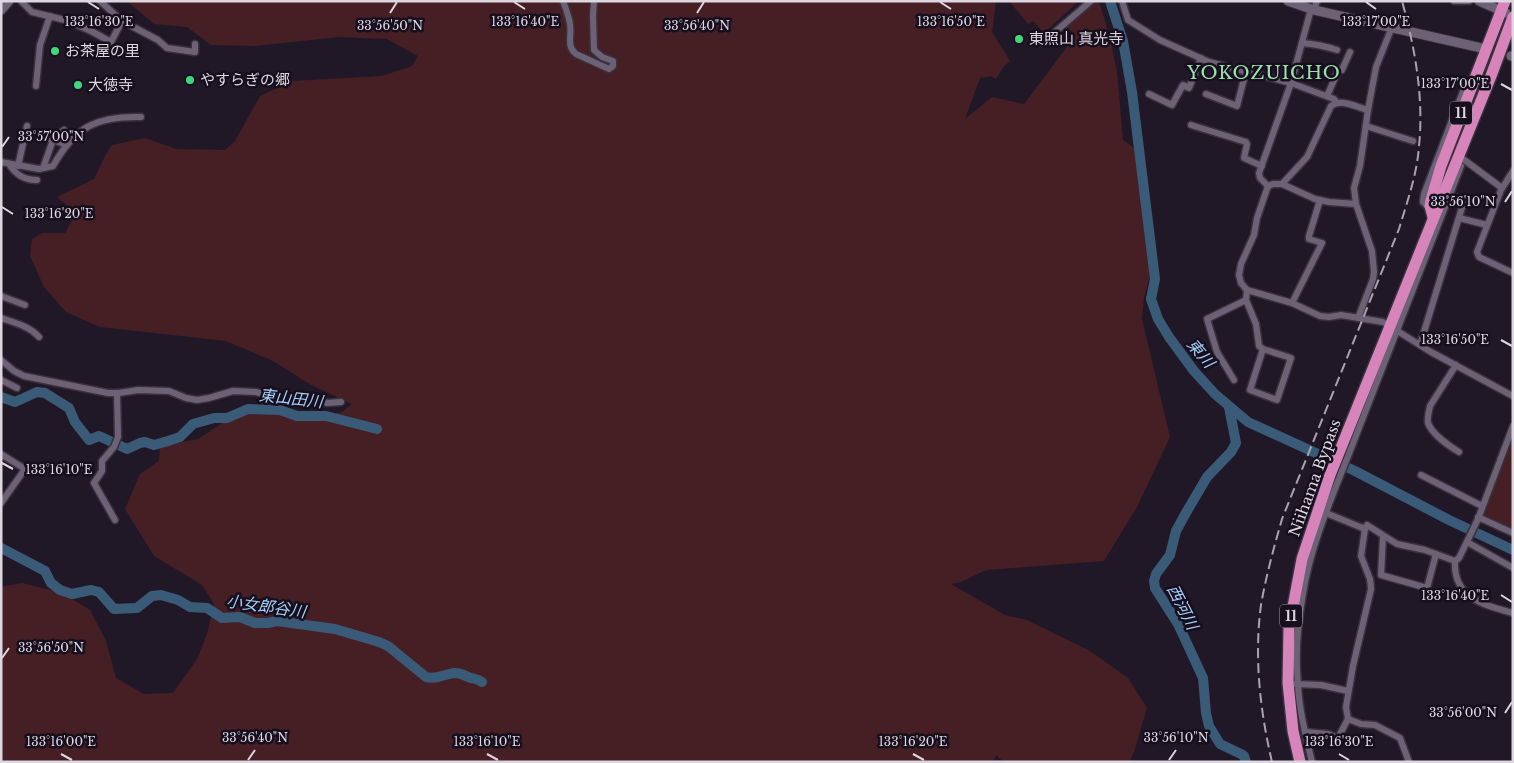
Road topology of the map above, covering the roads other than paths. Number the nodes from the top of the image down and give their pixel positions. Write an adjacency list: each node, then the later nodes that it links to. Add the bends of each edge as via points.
1 (9, 1): 14 (street)
2 (20, 1): 15 (street, via 32,12)
3 (100, 1): 17 (street)
4 (563, 1): 5 (street, via 571,26 572,50 609,69 613,61 594,50)
5 (594, 1)
6 (1091, 1): 19 (street)
7 (1122, 1): 25 (street, via 1128,20 1160,40)
8 (1288, 1): 13 (street)
9 (1454, 1): 10 (street)
10 (1469, 1)
11 (1479, 1): 12 (street)
12 (1502, 4): 16 (street); 22 (highway, Niihama Bypass / 11)
13 (1314, 7): 18 (street); 20 (street)
14 (2, 9)
15 (50, 16): 17 (street, via 111,42); 29 (street, via 40,45)
16 (1513, 17): 27 (highway, Niihama Bypass / 11)
17 (122, 21): 21 (street, via 158,40 166,48 195,52)
18 (1392, 27): 22 (street); 34 (street, via 1376,68)
19 (1055, 32)
20 (1302, 43): 23 (street); 28 (street)
21 (195, 44)
22 (1486, 49): 58 (highway, Niihama Bypass / 11, via 1441,166 1430,200)
23 (1337, 50)
24 (1350, 52): 32 (street)
25 (1201, 58): 26 (street); 30 (street, via 1188,88 1183,85 1172,105)
26 (1246, 70): 28 (street); 31 (street, via 1237,106)
27 (1491, 76): 44 (street, via 1489,91); 58 (highway, Niihama Bypass / 11)
28 (1291, 84): 32 (street); 48 (street)
29 (36, 86)
30 (1149, 94)
31 (1206, 94)
32 (1326, 96): 33 (street)
33 (1336, 102): 34 (street); 52 (street, via 1330,106 1307,157)
34 (1368, 110): 38 (street)
35 (141, 117): 43 (street, via 110,118 89,124)
36 (1190, 125): 48 (street, via 1246,142 1244,158)
37 (27, 126): 47 (street)
38 (1366, 126): 42 (street); 57 (street, via 1354,188)
39 (64, 130): 41 (street)
40 (41, 136): 41 (street)
41 (53, 140): 43 (street); 49 (street)
42 (1413, 141)
43 (67, 145): 49 (street, via 53,166)
44 (1463, 159): 54 (street); 55 (street)
45 (1, 162): 46 (street)
46 (9, 164): 47 (street); 51 (street, via 14,173)
47 (18, 166): 49 (street)
48 (1262, 166): 53 (street, via 1260,178)
49 (43, 168)
50 (1513, 171): 54 (street)
51 (37, 180)
52 (1282, 184): 53 (street); 56 (street)
53 (1268, 186): 62 (street, via 1240,270 1241,282)
54 (1502, 188): 60 (street)
55 (1450, 195): 59 (street, via 1464,201); 70 (street)
56 (1320, 200): 57 (street); 65 (street, via 1309,238 1322,243)
57 (1356, 204): 69 (street, via 1369,239 1374,272)
58 (1432, 212): 70 (highway, Niihama Bypass / 11)
59 (1459, 218): 60 (street); 72 (street)
60 (1487, 225): 61 (street, via 1477,255)
61 (1513, 273)
62 (1247, 290): 64 (street); 65 (street)
63 (2, 296): 66 (street); 67 (street)
64 (1246, 300): 73 (street, via 1256,324 1259,346); 77 (street, via 1207,319 1217,352)
65 (1292, 303): 69 (street, via 1320,316)
66 (1, 304)
67 (25, 305)
68 (1, 318): 71 (street, via 26,326)
69 (1358, 318): 70 (street, via 1383,322)
70 (1394, 328): 72 (street); 86 (highway, Niihama Bypass / 11)
71 (39, 337)
72 (1420, 345): 75 (street)
73 (1264, 349): 73 (street, via 1250,390 1277,400 1291,358)
74 (1, 360): 79 (street, via 24,376)
75 (1456, 365): 80 (street); 83 (street, via 1430,406 1428,423 1444,443)
76 (1, 380): 78 (street)
77 (1234, 380)
78 (17, 388)
79 (117, 393): 81 (street, via 169,391 197,400 233,391 256,392 282,400 317,398); 91 (street, via 118,437 102,461 102,471 94,483)
80 (1513, 396)
81 (341, 402)
82 (1513, 426): 88 (street)
83 (1459, 452)
84 (1, 454): 87 (street, via 25,469)
85 (1422, 475): 88 (street)
86 (1334, 478): 89 (street); 100 (highway, Niihama Bypass / 11, via 1302,559 1289,628)
87 (1, 503)
88 (1482, 506): 90 (street)
89 (1326, 513): 92 (street); 100 (street, via 1303,593)
90 (1478, 518): 93 (street); 95 (street)
91 (115, 520)
92 (1365, 529): 94 (street, via 1367,525); 101 (street, via 1361,556 1372,590)
93 (1513, 533)
94 (1384, 537): 96 (street, via 1397,544); 96 (street, via 1381,575 1427,588)
95 (1467, 541): 97 (street, via 1459,558); 98 (street)
96 (1436, 554): 97 (street)
97 (1454, 561): 99 (street, via 1455,573 1468,596)
98 (1513, 568)
99 (1513, 613)
100 (1293, 684): 101 (street, via 1321,685); 103 (street); 104 (highway, Niihama Bypass / 11, via 1293,731)
101 (1348, 691): 102 (street)
102 (1348, 719): 103 (street, via 1338,738); 106 (street, via 1375,725 1400,738)
103 (1305, 732): 105 (street)
104 (1300, 762)
105 (1312, 762)
106 (1409, 762)

